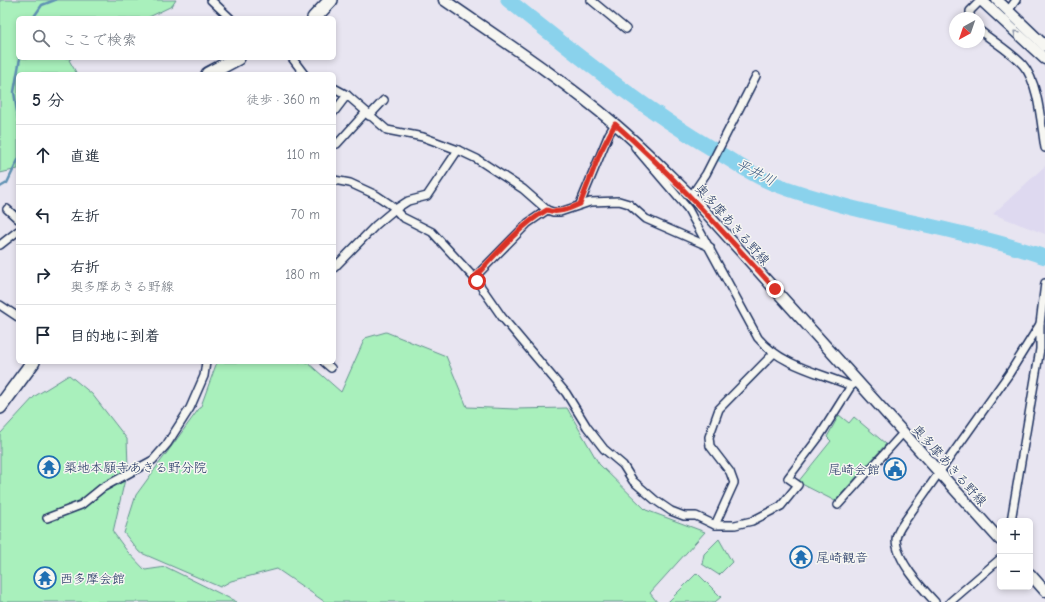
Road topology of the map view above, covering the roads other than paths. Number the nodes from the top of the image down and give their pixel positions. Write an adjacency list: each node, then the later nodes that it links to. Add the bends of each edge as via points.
1 (211, 0): 10 (street)
2 (331, 0): 11 (highway)
3 (444, 0): 26 (main road, 奥多摩あきる野線, via 553,76)
4 (591, 0): 12 (street)
5 (981, 0): 9 (street); 15 (main road, one-way to 5)
6 (997, 0): 8 (main road)
7 (1016, 0): 8 (street)
8 (1008, 11): 14 (main road)
9 (970, 12)
10 (228, 16)
11 (316, 16)
12 (626, 29)
13 (985, 34): 28 (street, via 1024,66 1030,77 1037,100)
14 (1045, 46)
15 (1045, 59)
16 (235, 60): 18 (highway)
17 (294, 60): 19 (street)
18 (215, 72)
19 (302, 72)
20 (756, 76): 31 (street, via 708,171)
21 (336, 89): 22 (street)
22 (347, 95): 24 (street); 25 (street)
23 (384, 100): 25 (street)
24 (336, 109)
25 (367, 114): 27 (street); 29 (street, via 387,130 423,137)
26 (615, 124): 31 (main road, 奥多摩あきる野線, via 654,158); 32 (street, via 600,153); 39 (street, via 688,210)
27 (337, 144)
28 (1045, 148)
29 (458, 150): 34 (street, via 427,196 408,201); 35 (street, via 523,189)
30 (336, 180): 34 (street, via 350,183 376,195)
31 (691, 196): 51 (main road, 奥多摩あきる野線)
32 (580, 204): 35 (street, via 560,212); 39 (street, via 619,201 629,204 646,218)
33 (7, 209): 36 (street)
34 (394, 210): 40 (street); 41 (street, via 402,217 432,232)
35 (547, 210): 41 (street, via 528,223)
36 (16, 217)
37 (16, 233): 38 (street)
38 (0, 245)
39 (710, 247): 46 (street, via 758,338)
40 (336, 266)
41 (474, 278): 58 (street, via 502,317 566,393 604,449 623,465 634,481 671,511 684,516 696,516)
42 (1045, 283): 45 (street)
43 (0, 305): 44 (street)
44 (16, 316)
45 (1040, 324): 54 (street, via 1009,374); 57 (street, via 1040,349)
46 (774, 353): 51 (street, via 796,365); 58 (street, via 719,409 709,437 710,446 730,472 734,483)
47 (32, 364): 52 (highway)
48 (206, 364): 56 (street, via 204,376 190,408 153,460 102,488 81,506)
49 (326, 364): 50 (street)
50 (331, 368)
51 (854, 384): 53 (main road, 奥多摩あきる野線); 58 (street, via 788,478 798,485 780,506 752,521 736,525)
52 (0, 407)
53 (903, 433): 54 (main road, 奥多摩あきる野線); 55 (street)
54 (939, 472): 59 (main road, 奥多摩あきる野線); 63 (street, via 907,518 896,540 909,572)
55 (838, 505)
56 (46, 518)
57 (1012, 518)
58 (715, 525)
59 (997, 537)
60 (997, 562): 64 (street)
61 (1033, 577): 62 (main road)
62 (1045, 591)
63 (935, 602)
64 (950, 602)

